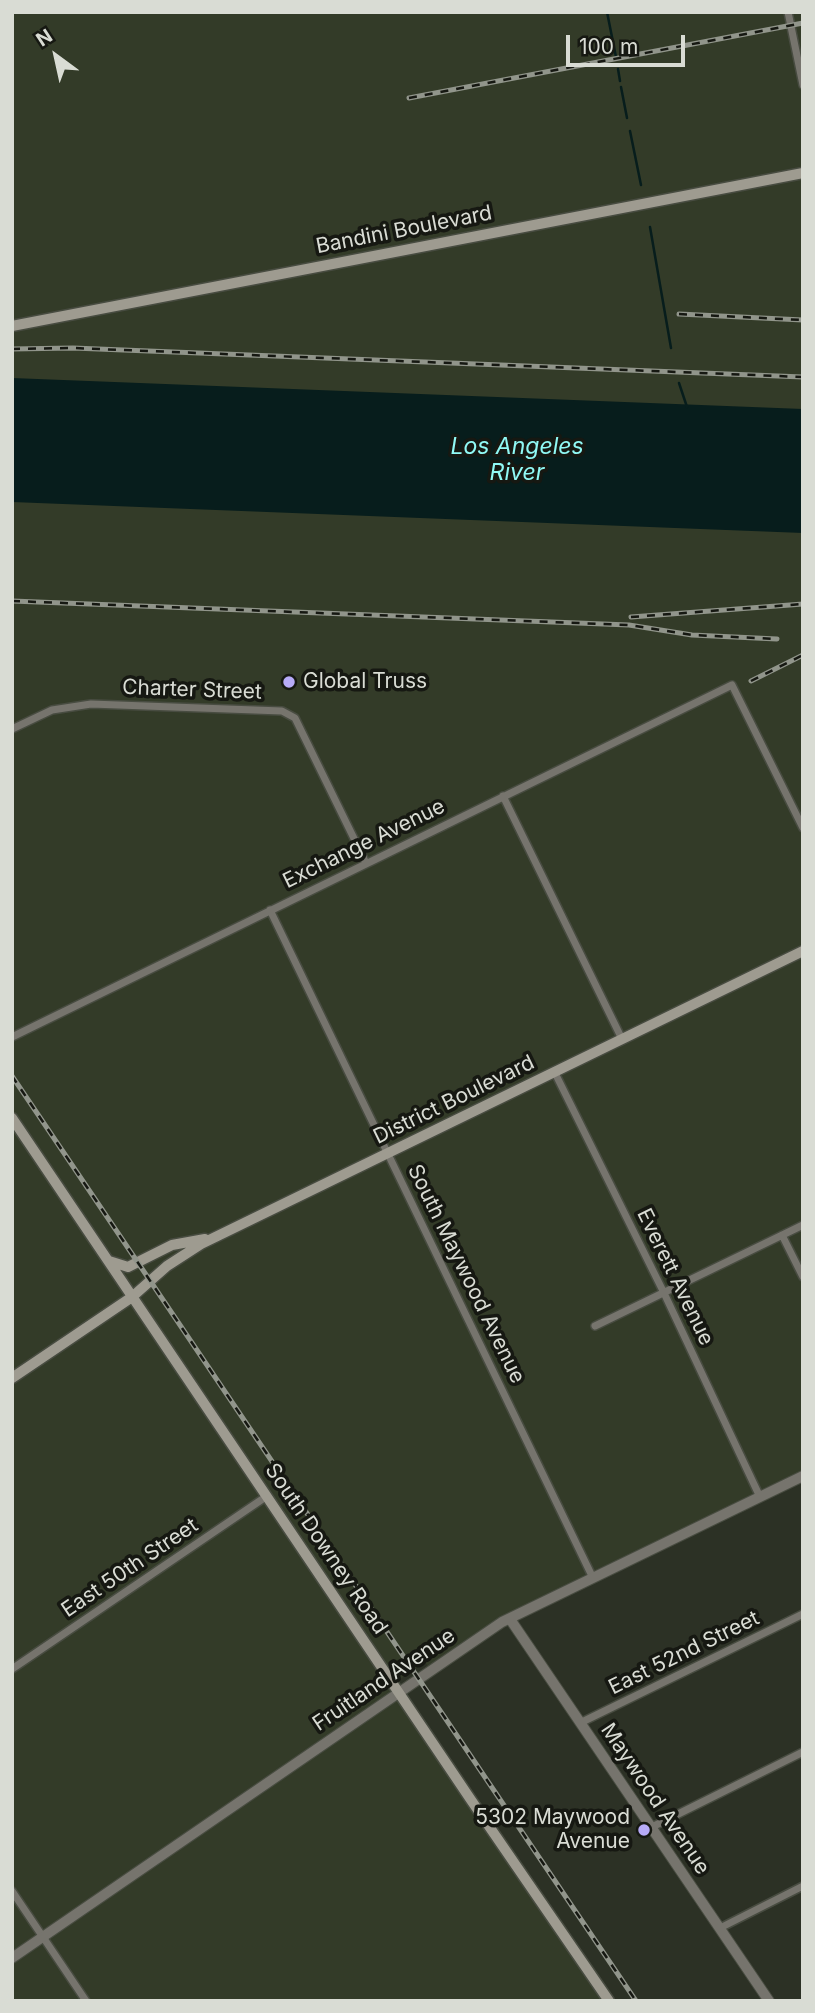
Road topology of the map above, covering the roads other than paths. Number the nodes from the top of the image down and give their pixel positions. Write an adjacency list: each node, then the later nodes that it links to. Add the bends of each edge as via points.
1 (788, 12): 2 (street)
2 (803, 85)
3 (803, 173): 4 (main road, Bandini Boulevard)
4 (12, 326)
5 (12, 729): 8 (street, Charter Street, via 52,710 91,704 282,711 295,718)
6 (503, 796): 7 (street, Exchange Avenue, via 732,685); 8 (street, Exchange Avenue); 12 (street)
7 (803, 828)
8 (366, 863): 9 (street, Exchange Avenue)
9 (270, 909): 11 (street, Exchange Avenue); 15 (street, South Maywood Avenue)
10 (803, 951): 12 (main road, District Boulevard)
11 (12, 1037)
12 (622, 1040): 13 (main road, District Boulevard)
13 (555, 1073): 15 (main road, District Boulevard); 21 (street, Everett Avenue)
14 (12, 1118): 19 (main road, South Downey Road)
15 (388, 1154): 18 (main road, District Boulevard); 28 (street, South Maywood Avenue)
16 (803, 1225): 17 (street)
17 (782, 1235): 20 (street); 21 (street)
18 (211, 1239): 19 (main road, via 172,1245 128,1266); 22 (main road, District Boulevard, via 181,1256)
19 (108, 1260): 22 (main road, South Downey Road)
20 (803, 1277)
21 (664, 1293): 23 (street); 27 (street, Everett Avenue)
22 (132, 1297): 24 (main road, District Boulevard); 26 (main road, South Downey Road)
23 (595, 1326)
24 (12, 1378)
25 (803, 1476): 27 (street, Fruitland Avenue)
26 (267, 1496): 31 (street, East 50th Street); 32 (main road, South Downey Road)
27 (760, 1497): 28 (street, Fruitland Avenue)
28 (593, 1578): 30 (street, Fruitland Avenue)
29 (803, 1614): 33 (street, East 52nd Street)
30 (510, 1619): 32 (street, Fruitland Avenue); 33 (street, Maywood Avenue)
31 (12, 1669)
32 (399, 1692): 39 (street, Fruitland Avenue); 42 (main road, South Downey Road)
33 (580, 1723): 35 (street, Maywood Avenue)
34 (803, 1752): 35 (street)
35 (652, 1827): 38 (street, Maywood Avenue)
36 (803, 1886): 38 (street)
37 (12, 1891): 39 (street)
38 (720, 1928): 43 (street, Maywood Avenue)
39 (43, 1937): 40 (street, Fruitland Avenue); 41 (street)
40 (12, 1958)
41 (86, 2001)
42 (609, 2001)
43 (769, 2001)

